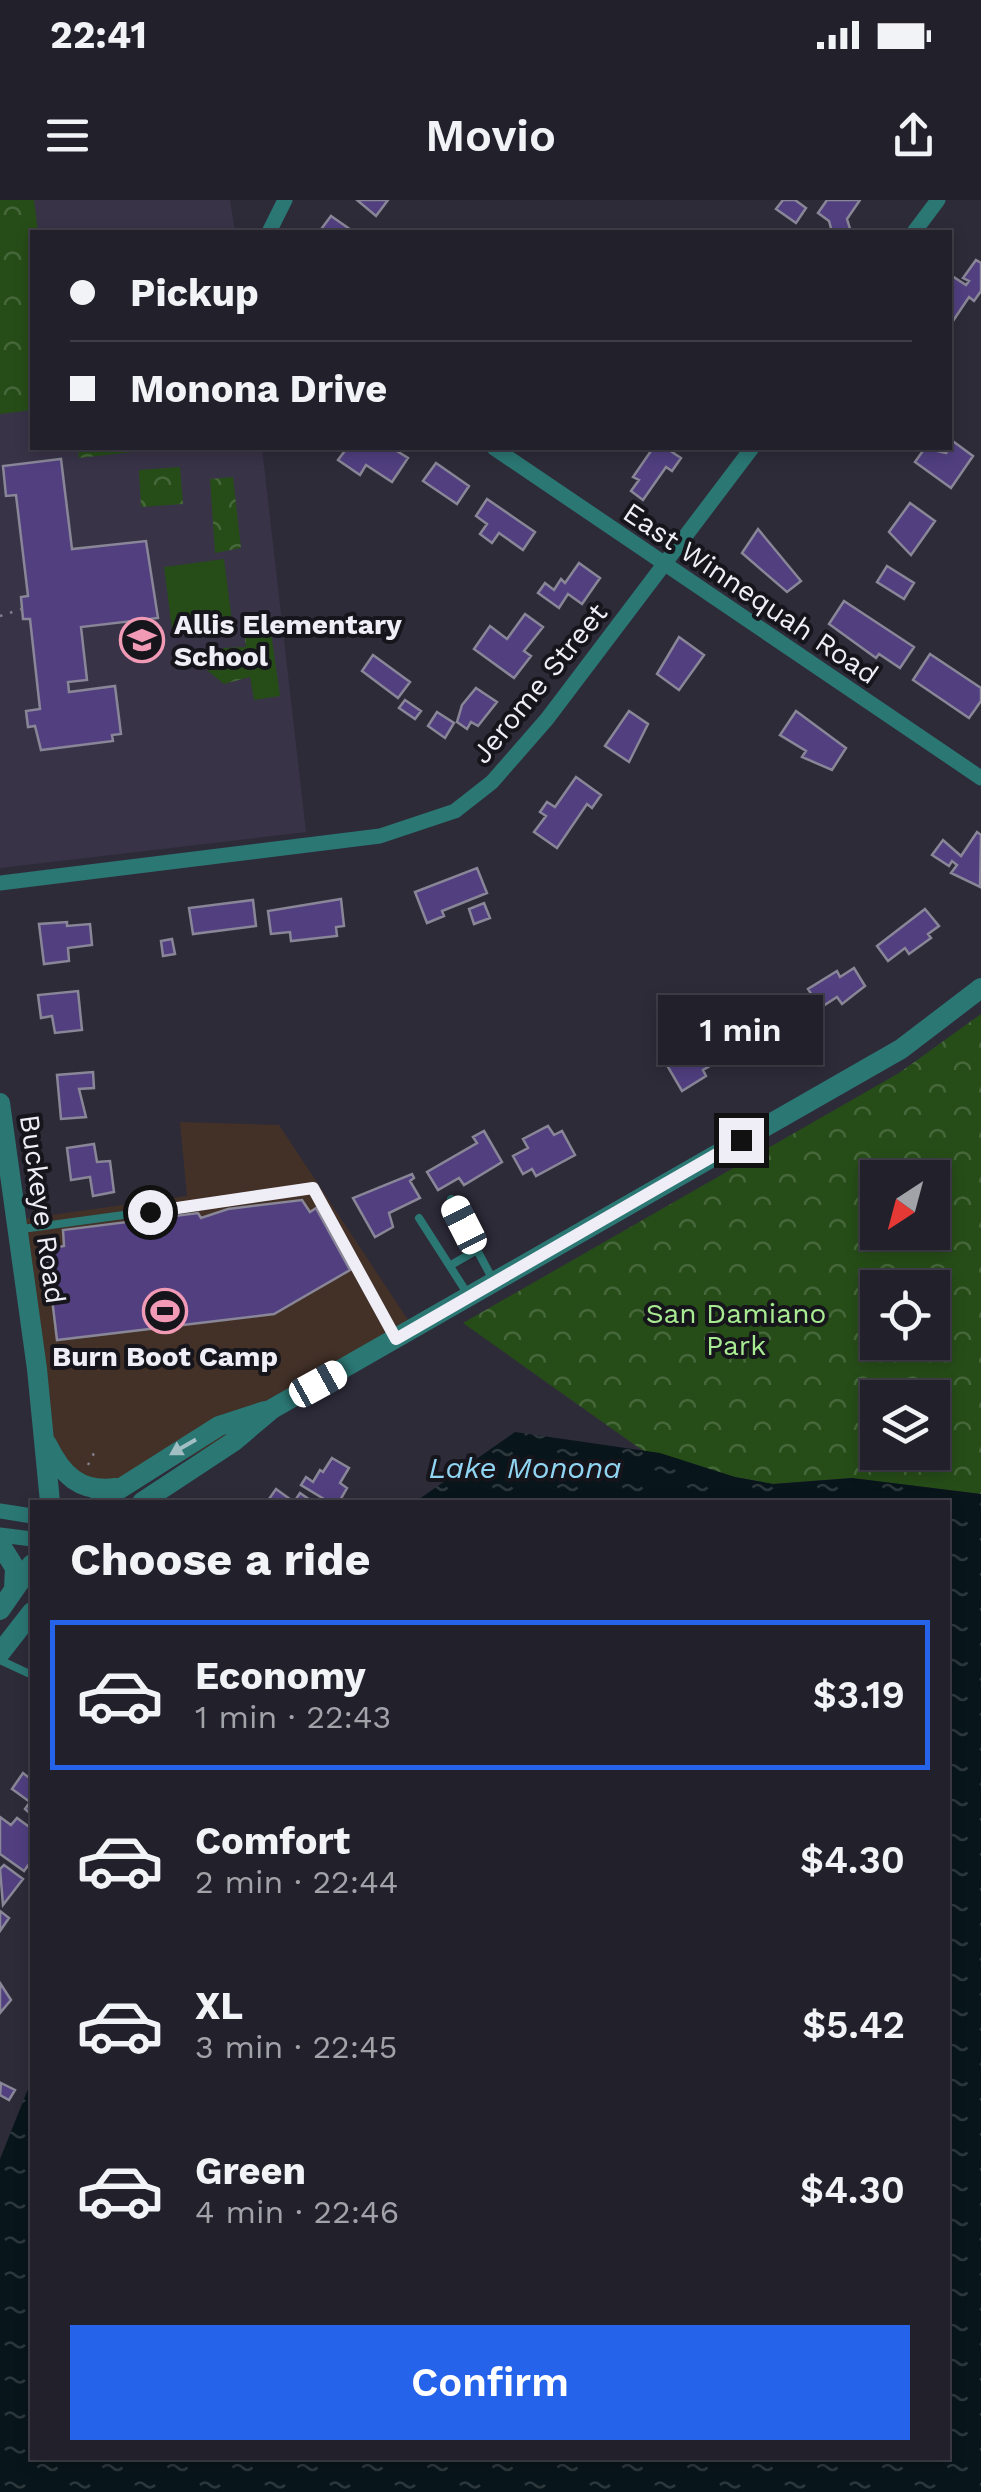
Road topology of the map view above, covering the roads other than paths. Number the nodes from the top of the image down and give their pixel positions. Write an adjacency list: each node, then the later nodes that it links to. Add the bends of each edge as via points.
1 (286, 200): 3 (street)
2 (938, 200): 4 (street)
3 (271, 230)
4 (916, 230)
5 (497, 450): 7 (street, East Winnequah Road)
6 (750, 450): 7 (street, Jerome Street)
7 (663, 566): 8 (street, East Winnequah Road); 9 (street, Jerome Street, via 518,755 455,811 380,836)
8 (981, 778)
9 (0, 883)
10 (981, 988): 17 (street, via 901,1049)
11 (0, 1102): 14 (street, Buckeye Road)
12 (451, 1199): 15 (lane)
13 (419, 1218): 16 (lane)
14 (18, 1230): 19 (lane, via 313,1188); 21 (street, Buckeye Road)
15 (477, 1250): 16 (lane); 17 (lane)
16 (451, 1265): 18 (lane)
17 (494, 1282): 18 (street)
18 (470, 1297): 19 (street)
19 (396, 1339): 20 (street)
20 (272, 1410): 22 (street, one-way to 22, via 219,1426); 25 (street)
21 (42, 1433): 22 (street, via 74,1482); 23 (street, Buckeye Road)
22 (119, 1488): 24 (street)
23 (50, 1500)
24 (102, 1500)
25 (145, 1500)
26 (0, 1511): 27 (street)
27 (30, 1516)
28 (0, 1534): 29 (street)
29 (30, 1539)
30 (0, 1544): 32 (street, via 16,1568)
31 (30, 1567): 32 (street)
32 (14, 1589): 33 (street)
33 (0, 1610)
34 (30, 1615): 35 (street)
35 (0, 1657): 36 (lane)
36 (30, 1675)

